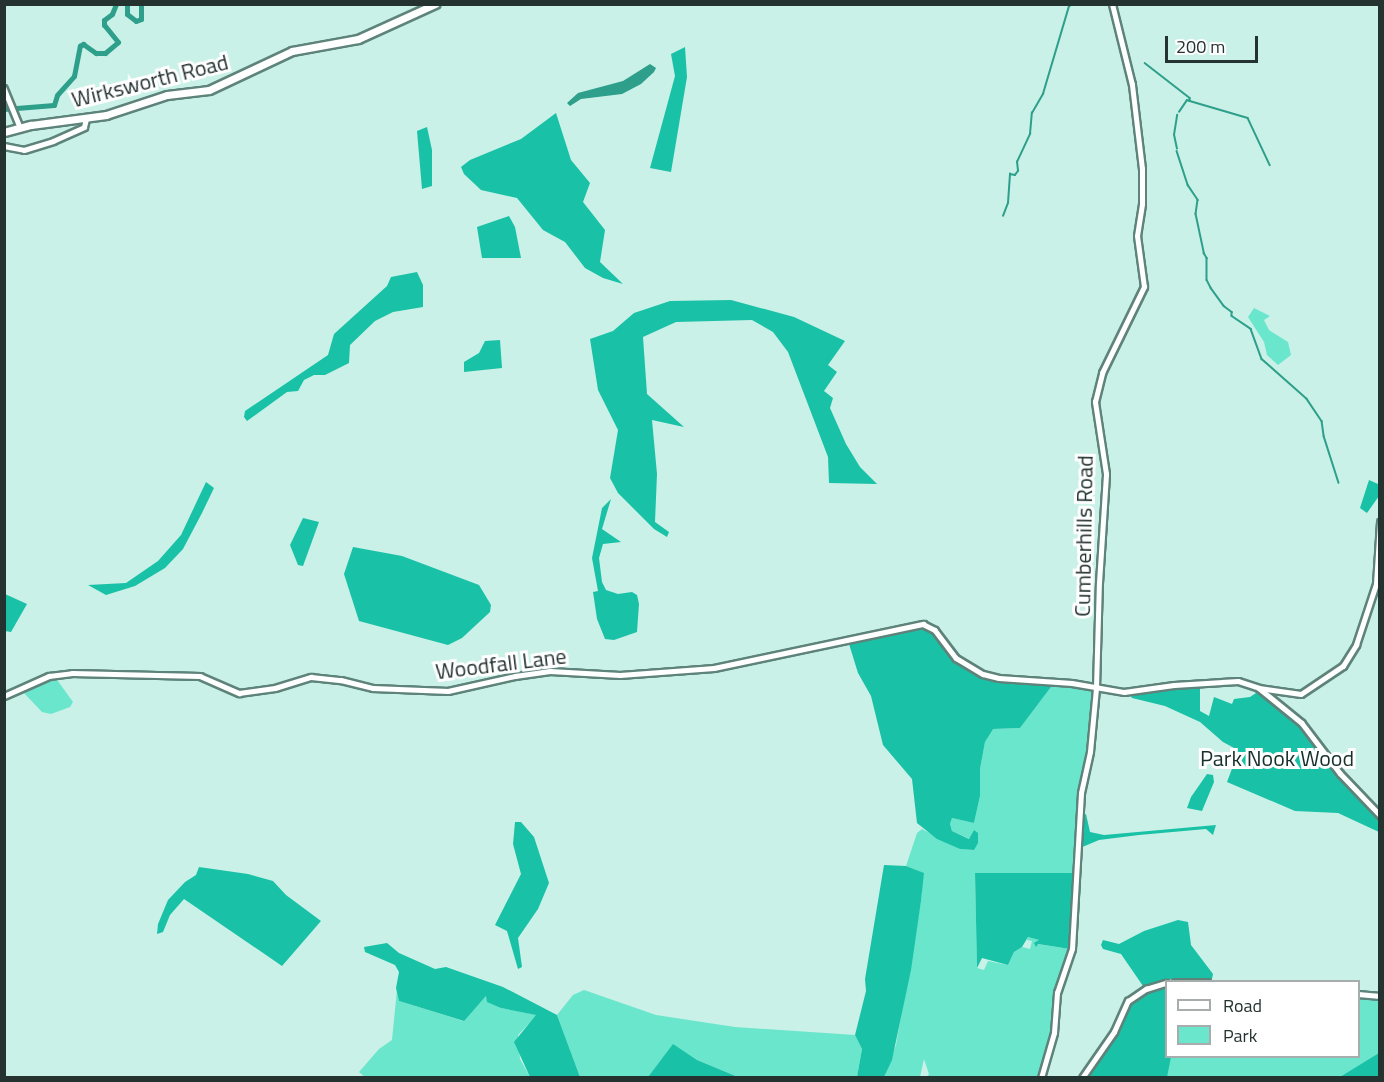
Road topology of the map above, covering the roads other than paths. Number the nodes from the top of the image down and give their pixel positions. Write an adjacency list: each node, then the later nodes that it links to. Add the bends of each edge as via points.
1 (435, 4): 4 (main road, Wirksworth Road, via 358,39 292,51 215,88 167,95)
2 (1112, 4): 9 (street, Cumberhills Road, via 1132,85 1141,158 1142,204 1137,236 1144,287 1102,373 1095,402 1106,474)
3 (4, 88): 5 (street)
4 (86, 119): 5 (main road, Wirksworth Road); 7 (street, via 84,127 53,141 24,150)
5 (21, 128): 6 (main road, Wirksworth Road)
6 (4, 132)
7 (4, 146)
8 (1380, 522): 10 (street, Woodfall Lane, via 1372,603 1347,663 1306,692 1293,694)
9 (1096, 688): 10 (street, Woodfall Lane, via 1124,692 1174,684 1238,681); 11 (street, Woodfall Lane, via 983,674 952,655 935,630 923,624 714,668 620,675 550,671 448,691 373,688 311,677 239,693 200,676 72,673 49,676); 16 (street, Cumberhills Road, via 1090,752 1081,793 1072,949 1057,993 1054,1034)
10 (1259, 688): 12 (street, via 1302,723 1340,773)
11 (4, 696)
12 (1380, 815)
13 (1165, 984): 17 (street, via 1146,989 1128,1001 1114,1032)
14 (1360, 994): 15 (street)
15 (1380, 996)
16 (1041, 1077)
17 (1082, 1077)

